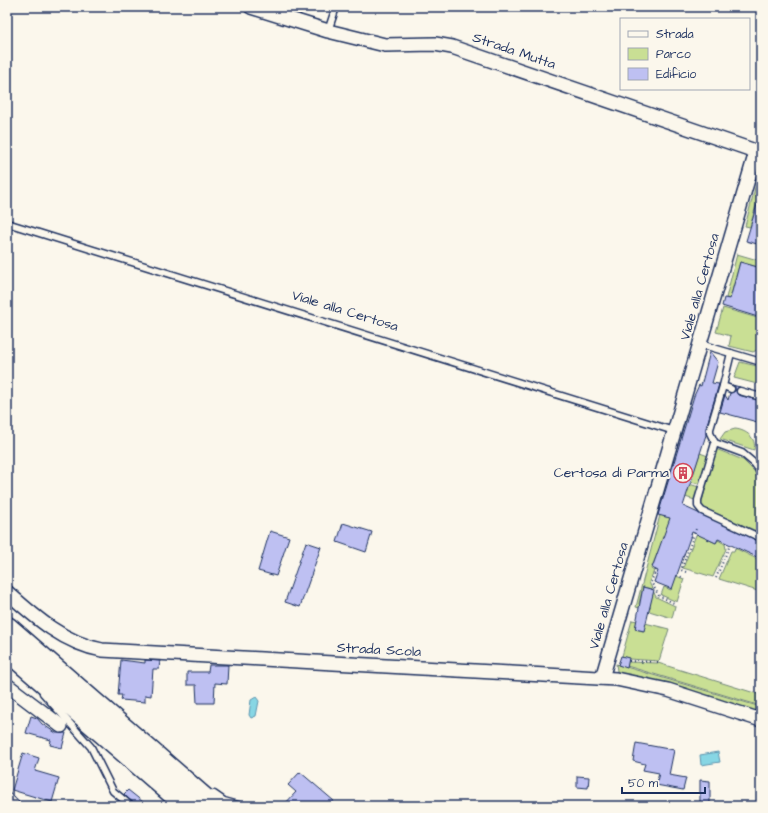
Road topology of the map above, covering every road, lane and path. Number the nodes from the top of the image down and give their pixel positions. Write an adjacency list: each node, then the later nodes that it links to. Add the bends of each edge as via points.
1 (251, 7): 3 (street, Strada Mutta)
2 (336, 7): 4 (lane)
3 (276, 11): 4 (street, Strada Mutta)
4 (328, 31): 5 (street, Strada Mutta, via 385,45 452,46)
5 (759, 152): 7 (street, Viale alla Certosa)
6 (7, 223): 14 (lane, Viale alla Certosa)
7 (700, 344): 8 (lane); 14 (street, Viale alla Certosa)
8 (731, 353): 9 (lane); 10 (lane)
9 (761, 362)
10 (723, 386): 11 (lane); 15 (lane, via 710,430)
11 (731, 389)
12 (740, 391): 13 (lane)
13 (761, 396)
14 (674, 431): 35 (street, Viale alla Certosa)
15 (715, 443): 18 (lane, via 742,453); 20 (lane, via 698,506 702,511)
16 (760, 448): 17 (path)
17 (757, 456)
18 (761, 473)
19 (696, 530): 23 (path, via 681,570)
20 (761, 538)
21 (730, 545): 26 (path)
22 (656, 570): 28 (path, via 651,582 659,596)
23 (686, 572)
24 (676, 575): 25 (path)
25 (684, 578)
26 (716, 578)
27 (7, 592): 35 (street, Strada Scola, via 61,635 78,644 102,650)
28 (676, 604)
29 (7, 628): 40 (highway)
30 (7, 649): 46 (highway)
31 (7, 654): 34 (lane)
32 (629, 660): 33 (path)
33 (658, 662)
34 (28, 677)
35 (602, 678): 38 (street, Strada Scola, via 627,680 657,687)
36 (7, 685): 39 (street)
37 (38, 688): 45 (lane, via 91,747 113,791)
38 (761, 720)
39 (61, 726)
40 (133, 737): 41 (lane); 42 (highway)
41 (194, 780)
42 (209, 797): 47 (lane)
43 (7, 800): 44 (street)
44 (13, 806)
45 (131, 806)
46 (188, 806)
47 (242, 806)

